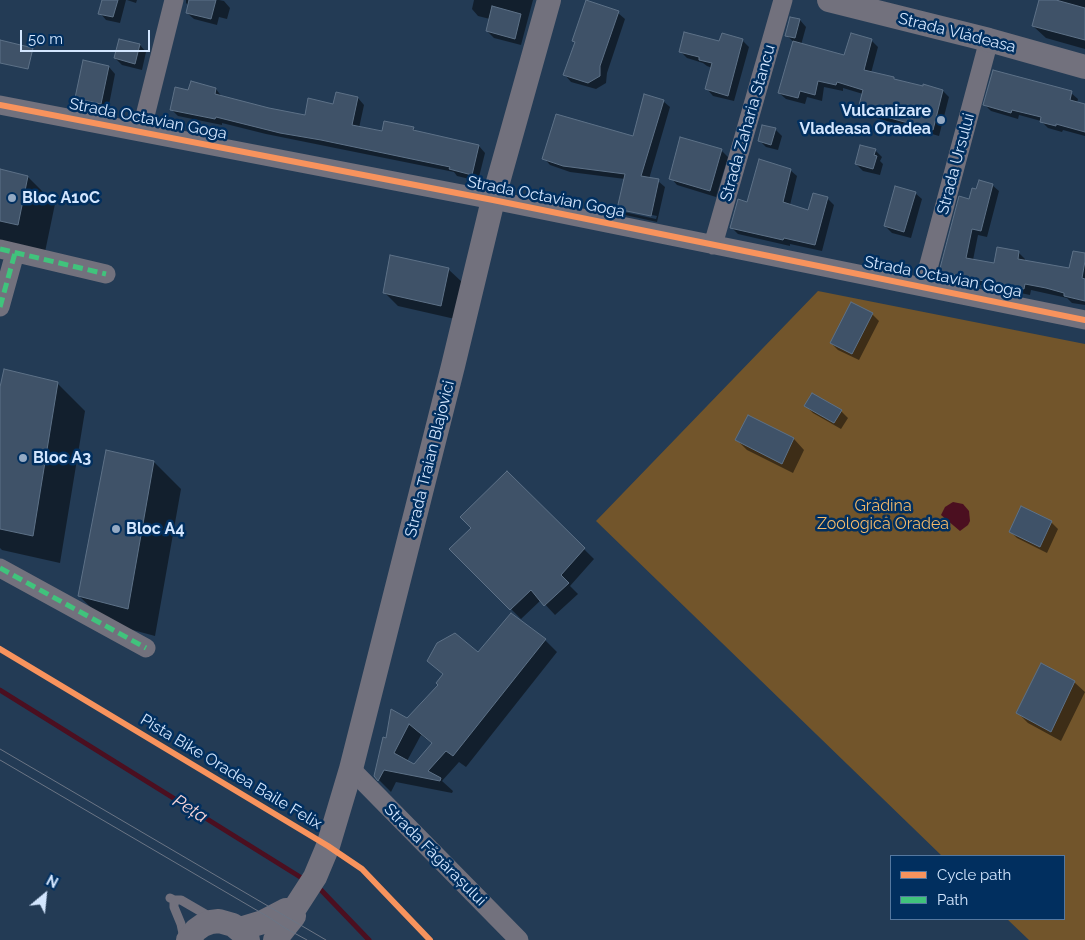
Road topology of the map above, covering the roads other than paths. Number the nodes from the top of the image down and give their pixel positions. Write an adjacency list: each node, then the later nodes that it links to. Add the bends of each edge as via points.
1 (174, 0): 8 (street)
2 (549, 0): 9 (street, Strada Traian Blajovici)
3 (783, 0): 10 (street, Strada Zaharia Stancu)
4 (828, 0): 5 (street, Strada Vlădeasa)
5 (988, 40): 6 (street, Strada Vlădeasa); 13 (street, Strada Ursului)
6 (1085, 67)
7 (0, 105): 8 (street, Strada Octavian Goga)
8 (141, 132): 9 (street, Strada Octavian Goga)
9 (493, 200): 10 (street, Strada Octavian Goga); 18 (street, Strada Traian Blajovici, via 454,366)
10 (713, 245): 13 (street, Strada Octavian Goga)
11 (7, 251): 12 (street); 14 (street)
12 (106, 274)
13 (923, 287): 15 (street, Strada Octavian Goga)
14 (0, 308)
15 (1085, 320)
16 (0, 568): 17 (street)
17 (146, 648)
18 (350, 769): 19 (street, Strada Traian Blajovici, via 328,846 315,877); 23 (street, Strada Făgărașului)
19 (295, 909): 20 (street); 22 (street, Strada Traian Blajovici, via 292,920)
20 (236, 930): 21 (street, via 211,922 202,925); 21 (lane, via 181,900 172,899)
21 (186, 940)
22 (275, 940)
23 (519, 940)

